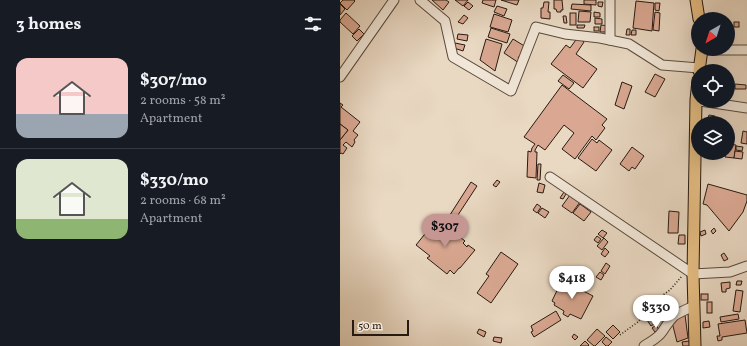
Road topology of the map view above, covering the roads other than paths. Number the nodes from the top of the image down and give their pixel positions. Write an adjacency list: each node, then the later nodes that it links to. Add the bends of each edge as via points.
1 (394, 0): 10 (street)
2 (420, 0): 6 (street, via 445,21 452,57 511,92 536,27)
3 (610, 0): 6 (street)
4 (696, 0): 5 (main road)
5 (698, 12)
6 (610, 40): 9 (street, via 629,44 662,65)
7 (735, 50): 8 (street)
8 (747, 50)
9 (691, 69)
10 (340, 77)
11 (735, 106): 13 (street)
12 (698, 108): 16 (main road)
13 (747, 108)
14 (550, 177): 16 (street)
15 (747, 266): 16 (street, via 730,272)
16 (689, 272): 17 (main road)
17 (694, 306): 18 (street, via 674,317 657,337); 19 (main road)
18 (644, 346)
19 (695, 346)

